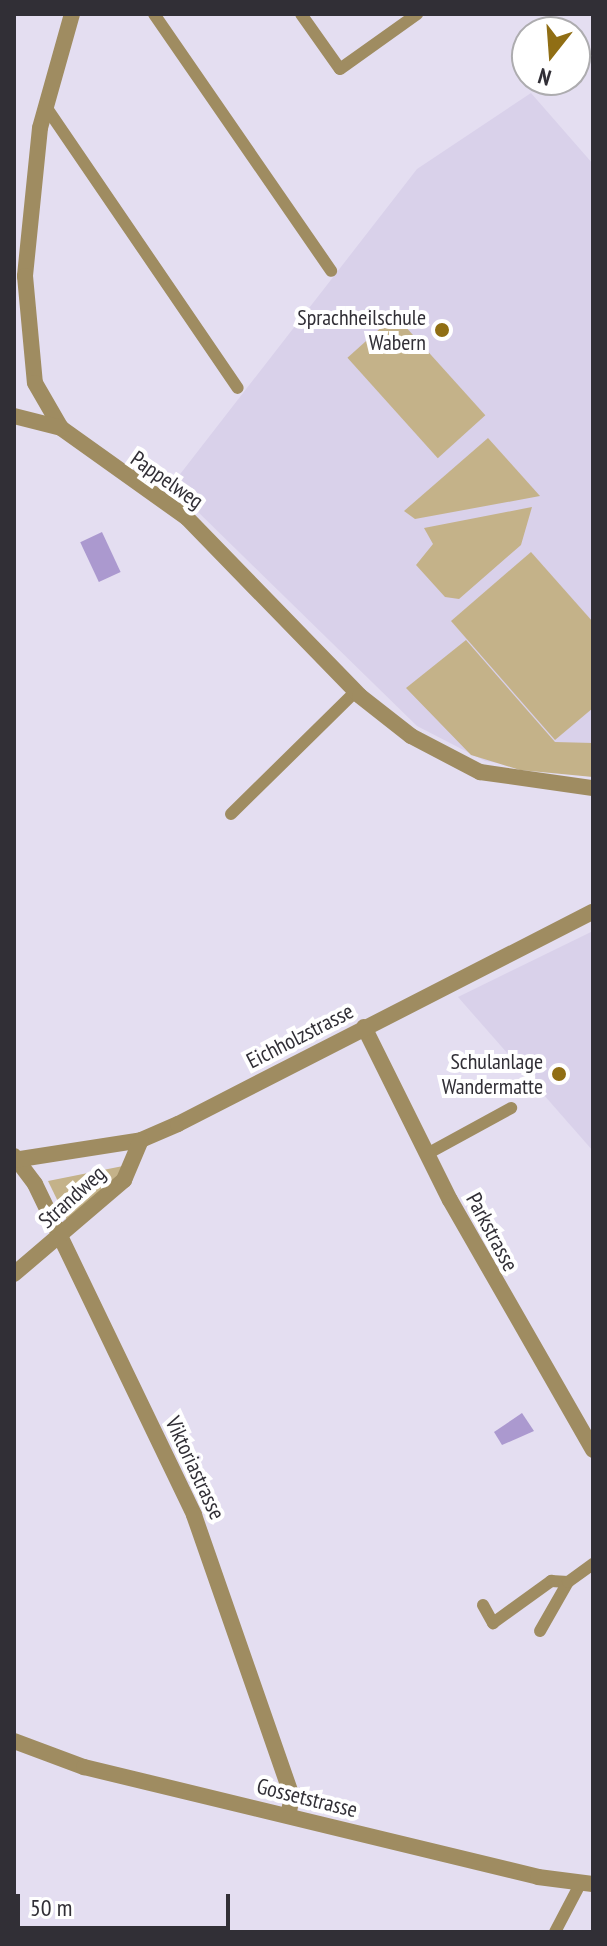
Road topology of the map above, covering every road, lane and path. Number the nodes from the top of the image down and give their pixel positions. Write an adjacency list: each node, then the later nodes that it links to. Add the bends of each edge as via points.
1 (72, 14): 5 (street, Pappelweg)
2 (154, 14): 6 (lane)
3 (301, 14): 4 (lane, via 340,69)
4 (417, 14)
5 (46, 107): 7 (lane); 9 (street, Pappelweg, via 28,218 28,348 35,383)
6 (331, 271)
7 (238, 388)
8 (14, 416): 9 (street)
9 (61, 428): 10 (street, Pappelweg, via 187,518)
10 (356, 691): 11 (street, Pappelweg, via 411,736 480,772); 12 (lane)
11 (593, 788)
12 (231, 814)
13 (593, 912): 14 (street, Eichholzstrasse)
14 (364, 1027): 16 (street, Eichholzstrasse); 17 (street, Parkstrasse)
15 (511, 1108): 17 (lane)
16 (141, 1140): 18 (street, Eichholzstrasse); 19 (street, Strandweg, via 124,1180)
17 (427, 1154): 21 (street, Parkstrasse)
18 (15, 1159): 19 (street, Viktoriastrasse)
19 (59, 1239): 20 (street, Strandweg); 27 (street, Viktoriastrasse, via 194,1515 292,1796)
20 (14, 1274)
21 (593, 1450)
22 (593, 1564): 23 (lane)
23 (568, 1582): 24 (lane, via 551,1581 493,1623); 25 (lane)
24 (483, 1605)
25 (540, 1631)
26 (14, 1741): 27 (street, Gossetstrasse, via 84,1767)
27 (288, 1816): 28 (street, Gossetstrasse)
28 (586, 1885): 29 (lane)
29 (555, 1932)

